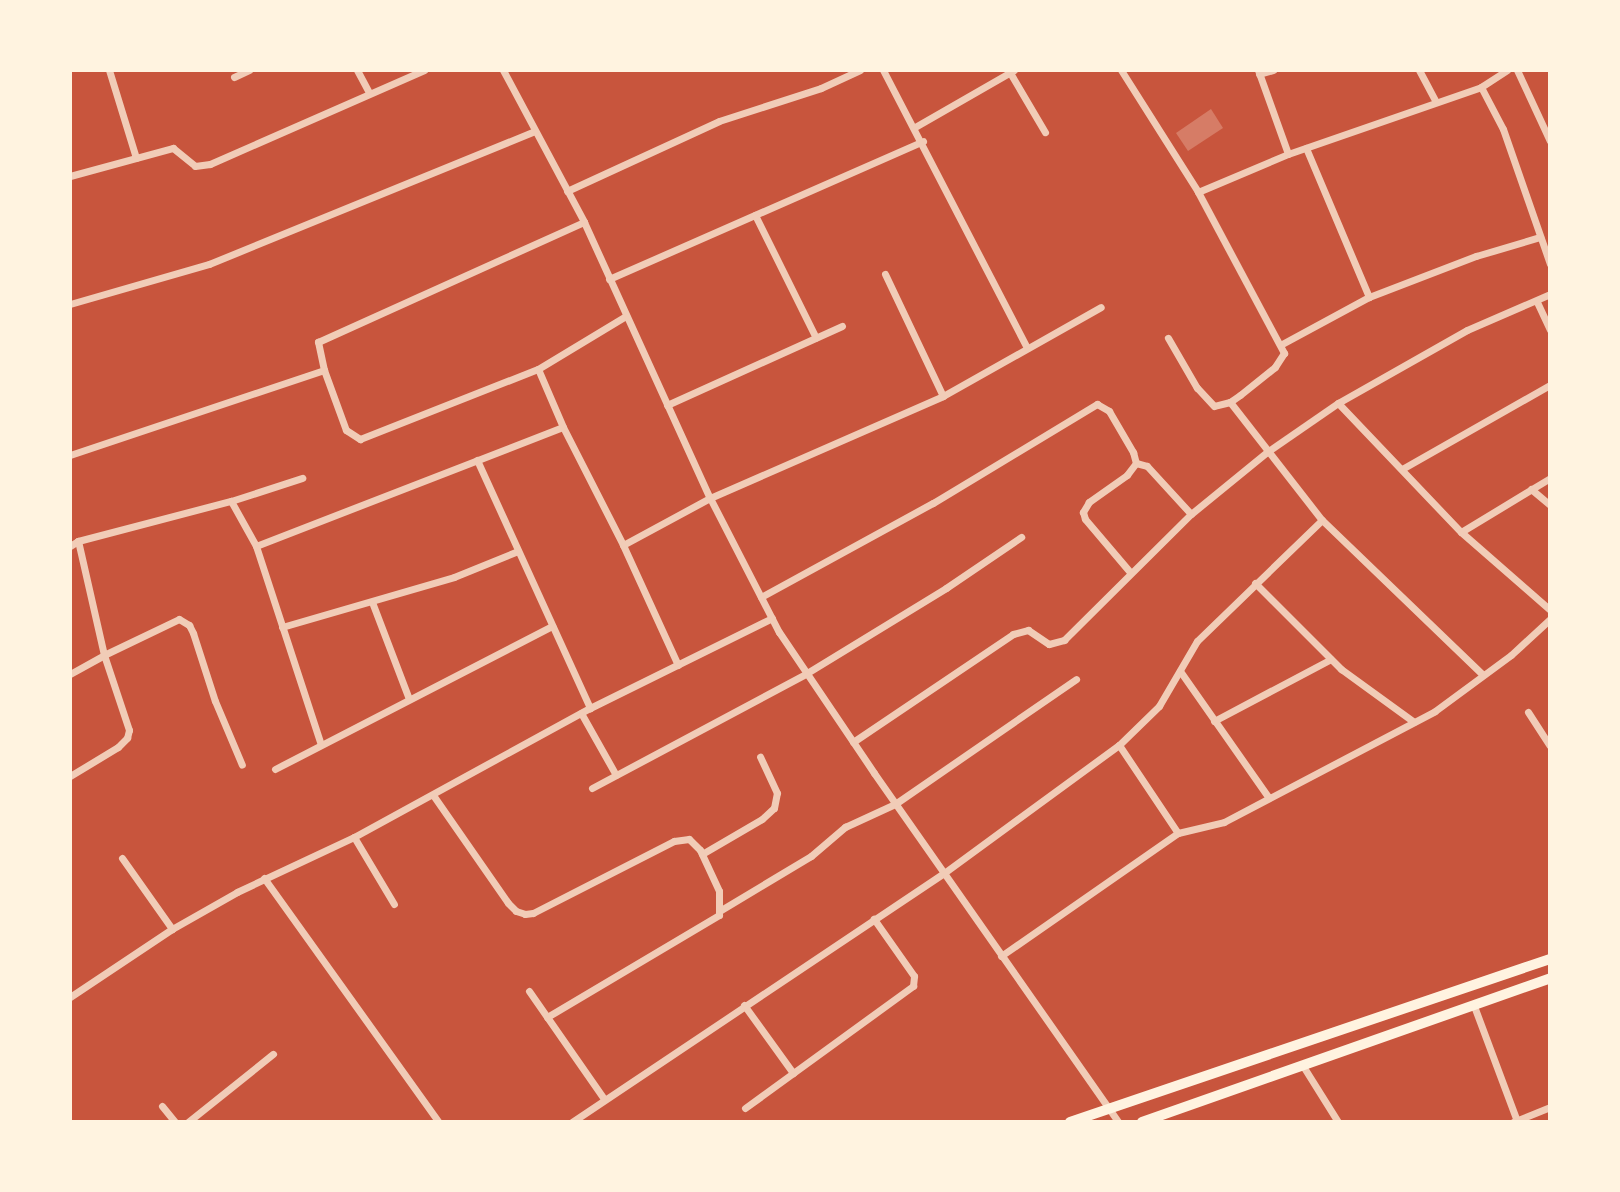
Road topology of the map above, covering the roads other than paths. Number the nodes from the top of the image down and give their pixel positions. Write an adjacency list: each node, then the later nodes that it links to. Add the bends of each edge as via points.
1 (109, 70): 27 (street)
2 (248, 70): 16 (street)
3 (357, 70): 18 (street)
4 (424, 70): 18 (street)
5 (503, 70): 21 (street)
6 (860, 70): 29 (street, via 821,88 719,121)
7 (883, 70): 20 (street)
8 (1121, 70): 30 (street)
9 (1273, 70): 14 (street)
10 (1419, 70): 19 (street)
11 (1507, 70): 15 (street)
12 (1517, 70): 24 (street)
13 (1011, 71): 20 (street); 22 (street)
14 (1259, 72): 26 (street)
15 (1497, 73): 17 (street)
16 (234, 77)
17 (1481, 87): 19 (street); 33 (street, via 1503,129)
18 (369, 93): 27 (street, via 200,167 173,148)
19 (1436, 102): 25 (street)
20 (915, 127): 23 (street)
21 (535, 131): 29 (street); 40 (street, via 209,264)
22 (1045, 132)
23 (923, 141): 31 (street); 48 (street)
24 (1550, 141)
25 (1306, 148): 26 (street); 38 (street)
26 (1288, 154): 30 (street)
27 (136, 158): 28 (street)
28 (70, 176)
29 (567, 191): 32 (street)
30 (1198, 192): 47 (street)
31 (755, 215): 36 (street); 45 (street)
32 (584, 222): 36 (street); 50 (street, via 318,342)
33 (1540, 237): 34 (street); 38 (street)
34 (1550, 264)
35 (885, 274): 52 (street)
36 (609, 279): 42 (street)
37 (1550, 294): 39 (street)
38 (1368, 297): 47 (street)
39 (1537, 302): 44 (street); 54 (street, via 1467,330)
40 (70, 304)
41 (1101, 307): 48 (street)
42 (626, 316): 49 (street); 55 (street)
43 (842, 326): 45 (street)
44 (1550, 330)
45 (816, 338): 55 (street)
46 (1168, 338): 53 (street, via 1208,402 1219,406)
47 (1282, 344): 53 (street, via 1281,360)
48 (1027, 348): 52 (street)
49 (538, 369): 50 (street, via 360,439 346,430); 56 (street)
50 (324, 370): 58 (street)
51 (1550, 385): 61 (street)
52 (943, 396): 65 (street)
53 (1230, 402): 57 (street)
54 (1338, 402): 57 (street); 61 (street)
55 (667, 405): 65 (street)
56 (563, 427): 59 (street); 74 (street)
57 (1267, 452): 68 (street); 69 (street)
58 (70, 455)
59 (477, 460): 75 (street); 76 (street)
60 (1136, 463): 68 (street, via 1147,466); 77 (street, via 1083,512 1090,527); 79 (street, via 1106,407 1091,405 933,503)
61 (1402, 468): 70 (street)
62 (302, 478): 66 (street)
63 (1550, 478): 64 (street)
64 (1531, 489): 67 (street); 70 (street)
65 (710, 498): 74 (street); 79 (street)
66 (231, 501): 72 (street); 75 (street)
67 (1550, 505)
68 (1191, 514): 77 (street)
69 (1322, 520): 78 (street); 92 (street)
70 (1461, 531): 81 (street)
71 (1021, 537): 90 (street)
72 (78, 541): 73 (street); 86 (street)
73 (70, 545)
74 (623, 545): 88 (street)
75 (256, 546): 85 (street)
76 (518, 551): 80 (street); 84 (street)
77 (1130, 572): 100 (street, via 1064,640 1049,644 1028,630 1013,634)
78 (1255, 583): 87 (street); 89 (street, via 1197,641)
79 (761, 597): 82 (street)
80 (372, 602): 85 (street); 94 (street)
81 (1550, 610)
82 (772, 618): 88 (street); 90 (street)
83 (1550, 619): 92 (street)
84 (552, 625): 94 (street); 95 (street)
85 (282, 626): 101 (street)
86 (104, 655): 91 (street); 105 (street, via 173,621 185,621); 108 (street, via 129,730 127,738)
87 (1331, 659): 98 (street); 99 (street)
88 (678, 665): 95 (street)
89 (1180, 671): 98 (street); 102 (street, via 1159,706)
90 (807, 673): 100 (street); 107 (street)
91 (70, 674)
92 (1483, 675): 99 (street)
93 (1076, 679): 112 (street)
94 (409, 699): 101 (street)
95 (590, 708): 97 (street)
96 (1528, 712): 103 (street)
97 (581, 713): 107 (street); 110 (street)
98 (1214, 720): 111 (street)
99 (1414, 722): 111 (street)
100 (853, 742): 112 (street)
101 (321, 745): 106 (street)
102 (1119, 745): 113 (street); 117 (street)
103 (1550, 746)
104 (760, 757): 115 (street, via 777,793 775,808)
105 (242, 765)
106 (275, 769)
107 (616, 775): 109 (street)
108 (70, 776)
109 (592, 788)
110 (433, 795): 114 (street); 115 (street, via 508,903 525,914 674,841 689,839)
111 (1269, 798): 113 (street, via 1224,822)
112 (895, 804): 117 (street); 120 (street, via 845,827 811,856)
113 (1178, 833): 123 (street)
114 (354, 837): 118 (street); 119 (street)
115 (702, 854): 120 (street, via 719,891)
116 (122, 858): 122 (street)
117 (944, 873): 121 (street); 123 (street)
118 (264, 878): 122 (street); 142 (street)
119 (394, 904)
120 (721, 910): 130 (street, via 705,927)
121 (874, 919): 128 (street); 133 (street, via 914,976 913,986)
122 (172, 929): 127 (street)
123 (1001, 956): 138 (street)
124 (1550, 959): 138 (main road)
125 (1550, 978): 129 (main road)
126 (529, 992): 130 (street)
127 (70, 997)
128 (744, 1005): 133 (street); 134 (street)
129 (1474, 1006): 132 (main road); 139 (street)
130 (547, 1017): 134 (street)
131 (274, 1054): 141 (street)
132 (1303, 1066): 146 (main road); 147 (street)
133 (793, 1073): 136 (street)
134 (604, 1099): 143 (street)
135 (162, 1106): 140 (street)
136 (745, 1108)
137 (1550, 1108): 139 (street)
138 (1110, 1110): 144 (main road); 145 (street)
139 (1515, 1121)
140 (175, 1122)
141 (188, 1122)
142 (439, 1122)
143 (572, 1122)
144 (1070, 1122)
145 (1118, 1122)
146 (1142, 1122)
147 (1338, 1122)

